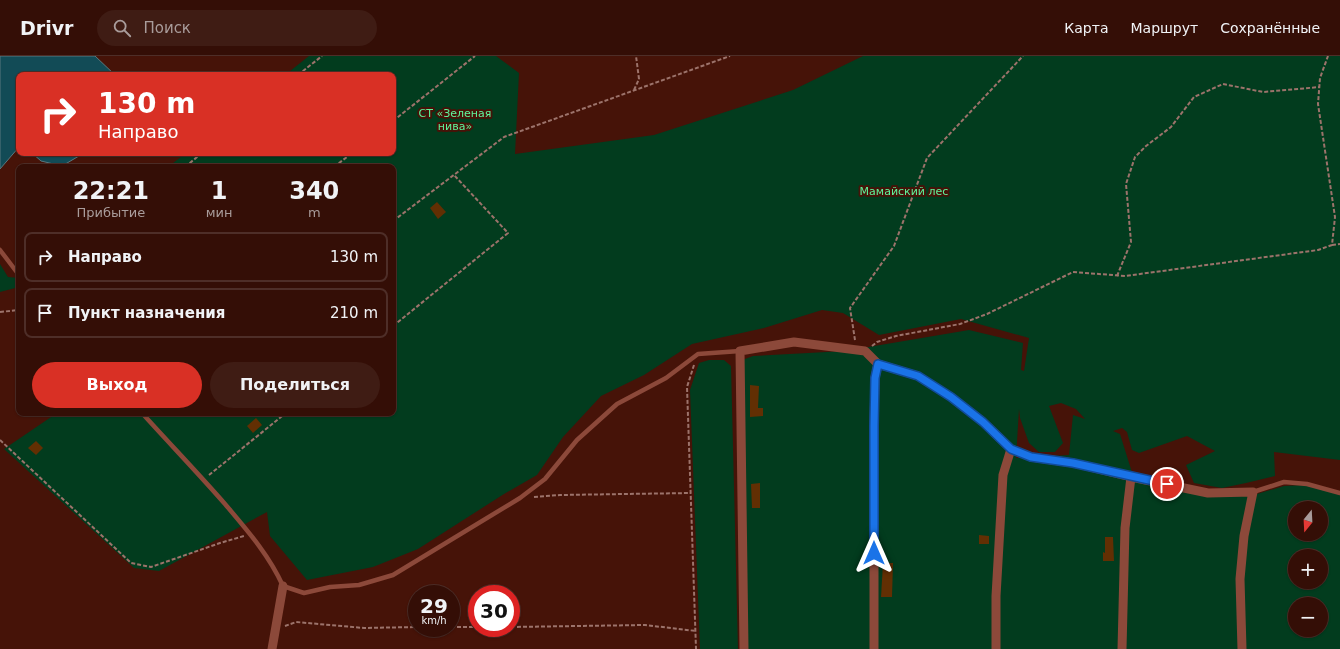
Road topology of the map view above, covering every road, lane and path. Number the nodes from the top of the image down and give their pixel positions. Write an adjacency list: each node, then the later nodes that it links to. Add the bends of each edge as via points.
1 (322, 56): 7 (path)
2 (475, 56): 10 (path)
3 (636, 56): 9 (path, via 639,79)
4 (730, 56): 9 (path)
5 (1023, 56): 25 (path, via 928,158 894,246 850,308)
6 (1328, 56): 8 (path, via 1320,78)
7 (302, 72)
8 (1320, 86): 18 (path, via 1318,104 1335,217); 21 (path, via 1263,92 1223,84 1194,97 1172,127 1135,157 1126,184 1132,242)
9 (634, 90): 15 (path, via 504,137)
10 (396, 118)
11 (198, 156): 13 (path)
12 (348, 156): 14 (path)
13 (189, 164)
14 (338, 164)
15 (454, 175): 16 (path); 24 (path, via 508,233)
16 (396, 220)
17 (1340, 244): 18 (path)
18 (1332, 245): 21 (path, via 1318,250)
19 (0, 250): 20 (lane)
20 (16, 270)
21 (1117, 276): 25 (path, via 1073,272 988,314 960,324 896,336)
22 (16, 310): 23 (path)
23 (0, 312)
24 (396, 324)
25 (861, 350): 26 (street, via 794,342); 28 (street)
26 (740, 351): 27 (lane); 47 (street)
27 (698, 354): 36 (path, via 687,388); 38 (lane, via 666,378 617,404 577,440 545,479)
28 (878, 364): 32 (street, via 918,376 951,397 983,422); 48 (street, via 875,378 874,426)
29 (145, 416): 34 (lane)
30 (282, 416): 34 (path)
31 (0, 440): 39 (path, via 131,563 151,567)
32 (1011, 449): 33 (street, via 1031,457 1073,463); 49 (street, via 1003,475 996,596)
33 (1131, 477): 35 (street, via 1208,493); 50 (street, via 1125,528)
34 (204, 480): 39 (lane)
35 (1253, 492): 37 (lane, via 1284,482 1307,484); 51 (street, via 1244,536 1241,572)
36 (691, 493): 38 (path); 44 (path)
37 (1340, 493)
38 (520, 498): 40 (lane, via 393,575 359,586 330,587 304,593)
39 (251, 535): 40 (lane, via 276,570)
40 (283, 586): 43 (street)
41 (408, 627): 43 (path, via 364,628 296,622)
42 (520, 627): 44 (path, via 645,625)
43 (275, 630): 45 (street)
44 (696, 631): 46 (path)
45 (272, 649)
46 (696, 649)
47 (744, 649)
48 (874, 649)
49 (996, 649)
50 (1122, 649)
51 (1242, 649)

